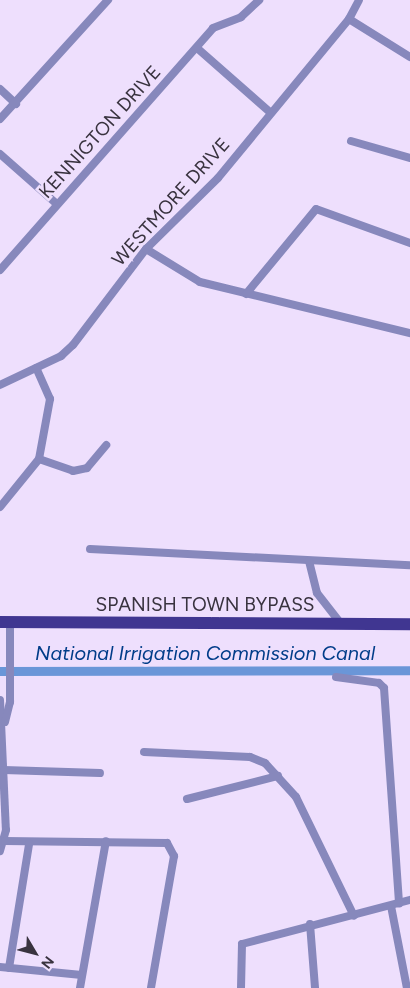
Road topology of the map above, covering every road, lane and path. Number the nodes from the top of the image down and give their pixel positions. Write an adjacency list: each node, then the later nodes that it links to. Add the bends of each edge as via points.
1 (108, 0): 8 (street)
2 (259, 0): 5 (street, KENNIGTON DRIVE, via 241,17 227,19)
3 (359, 0): 4 (street, WESTMORE DRIVE)
4 (349, 18): 6 (street); 9 (street, WESTMORE DRIVE)
5 (197, 48): 9 (street); 14 (street, KENNIGTON DRIVE)
6 (410, 57)
7 (0, 89): 8 (street)
8 (16, 104): 10 (street)
9 (271, 113): 16 (street, WESTMORE DRIVE, via 218,178)
10 (0, 119)
11 (351, 141): 13 (street)
12 (0, 154): 14 (street)
13 (410, 158)
14 (57, 204): 17 (street, KENNIGTON DRIVE)
15 (410, 242): 18 (street, via 316,209)
16 (146, 249): 18 (street, via 200,282); 20 (street, WESTMORE DRIVE, via 73,345)
17 (0, 270)
18 (246, 294): 19 (street)
19 (410, 333)
20 (36, 368): 21 (street, WESTMORE DRIVE); 23 (street, via 50,399)
21 (0, 385)
22 (106, 445): 23 (street, via 87,468 73,471)
23 (39, 459): 24 (street)
24 (0, 507)
25 (90, 549): 26 (street)
26 (309, 561): 27 (street); 29 (street, via 317,593)
27 (410, 565)
28 (5, 622): 29 (main road, SPANISH TOWN BYPASS); 33 (street, via 10,676)
29 (340, 624): 30 (main road, SPANISH TOWN BYPASS)
30 (410, 624)
31 (336, 677): 44 (street, via 384,688)
32 (0, 700): 33 (street)
33 (4, 726): 35 (street)
34 (144, 752): 37 (street, via 250,757 265,763)
35 (4, 770): 36 (street); 39 (street)
36 (100, 773)
37 (278, 776): 38 (street); 45 (street, via 296,797)
38 (186, 800)
39 (5, 841): 41 (street); 42 (street)
40 (106, 841): 41 (street); 49 (street); 51 (street, via 167,843 173,849)
41 (29, 844): 48 (street)
42 (0, 851)
43 (410, 900): 44 (street)
44 (395, 905): 45 (street); 54 (street)
45 (354, 916): 46 (street)
46 (310, 924): 52 (street, via 242,944); 53 (street)
47 (0, 967): 48 (street)
48 (9, 968): 49 (street)
49 (82, 975): 50 (street)
50 (80, 988)
51 (151, 988)
52 (241, 988)
53 (315, 988)
54 (407, 988)

